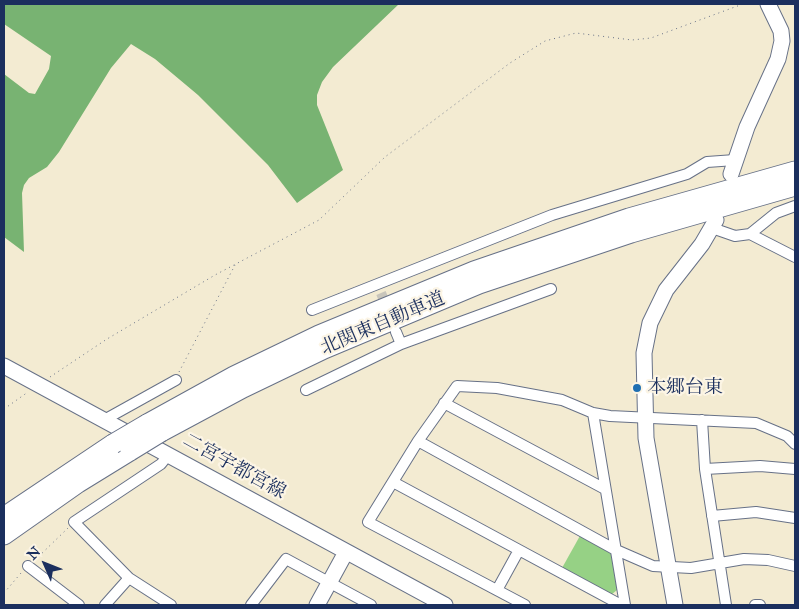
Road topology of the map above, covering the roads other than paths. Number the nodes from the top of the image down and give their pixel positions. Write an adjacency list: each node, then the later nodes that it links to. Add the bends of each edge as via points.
1 (768, 4): 2 (street, via 781,31 782,41 778,59)
2 (733, 167): 10 (street, via 707,162 688,174 552,215 379,288)
3 (795, 170): 21 (highway, 北関東自動車道, via 629,218 474,271 319,335 234,376)
4 (795, 186): 21 (highway, 北関東自動車道, via 631,233 462,291 324,349)
5 (795, 206): 7 (street, via 776,213)
6 (714, 224): 7 (street, via 735,236); 18 (street, via 666,290 650,323 644,353)
7 (750, 234): 8 (street)
8 (795, 257)
9 (551, 289): 12 (street)
10 (312, 310)
11 (396, 332): 12 (street)
12 (401, 344): 15 (street)
13 (4, 366): 19 (street, 二宮宇都宮線)
14 (176, 380): 19 (street)
15 (306, 390)
16 (444, 403): 17 (street, via 457,386 497,388 562,400); 22 (street); 29 (street)
17 (593, 413): 18 (street); 29 (street)
18 (644, 419): 20 (street); 40 (street)
19 (104, 420): 25 (street, 二宮宇都宮線)
20 (702, 420): 23 (street, via 756,423 787,436); 26 (street)
21 (154, 428): 24 (highway, 北関東自動車道, bridge)
22 (418, 441): 28 (street); 34 (street)
23 (795, 444)
24 (122, 447): 31 (highway, 北関東自動車道); 33 (highway, 北関東自動車道)
25 (169, 454): 36 (street, 二宮宇都宮線); 41 (street, via 161,464 74,522)
26 (705, 469): 27 (street, via 760,466); 30 (street)
27 (795, 469)
28 (392, 482): 35 (street); 43 (street, via 368,522)
29 (605, 489): 34 (street)
30 (712, 516): 32 (street, via 756,512); 37 (street)
31 (4, 517)
32 (795, 518)
33 (4, 535)
34 (614, 549): 40 (street, via 653,566); 52 (street)
35 (518, 550): 43 (street); 52 (street)
36 (346, 552): 42 (street); 50 (street, 二宮宇都宮線)
37 (719, 563): 39 (street, via 744,559); 40 (street, via 691,568); 54 (street)
38 (28, 566): 44 (street)
39 (795, 566)
40 (668, 567): 53 (street)
41 (129, 578): 45 (street); 46 (street)
42 (329, 583): 47 (street, via 286,559); 48 (street); 49 (street)
43 (497, 590): 51 (street)
44 (79, 605)
45 (105, 605)
46 (171, 605)
47 (251, 605)
48 (317, 605)
49 (371, 605)
50 (445, 605)
51 (525, 605)
52 (623, 605)
53 (675, 605)
54 (726, 605)
55 (755, 605): 56 (street)
56 (760, 605)

